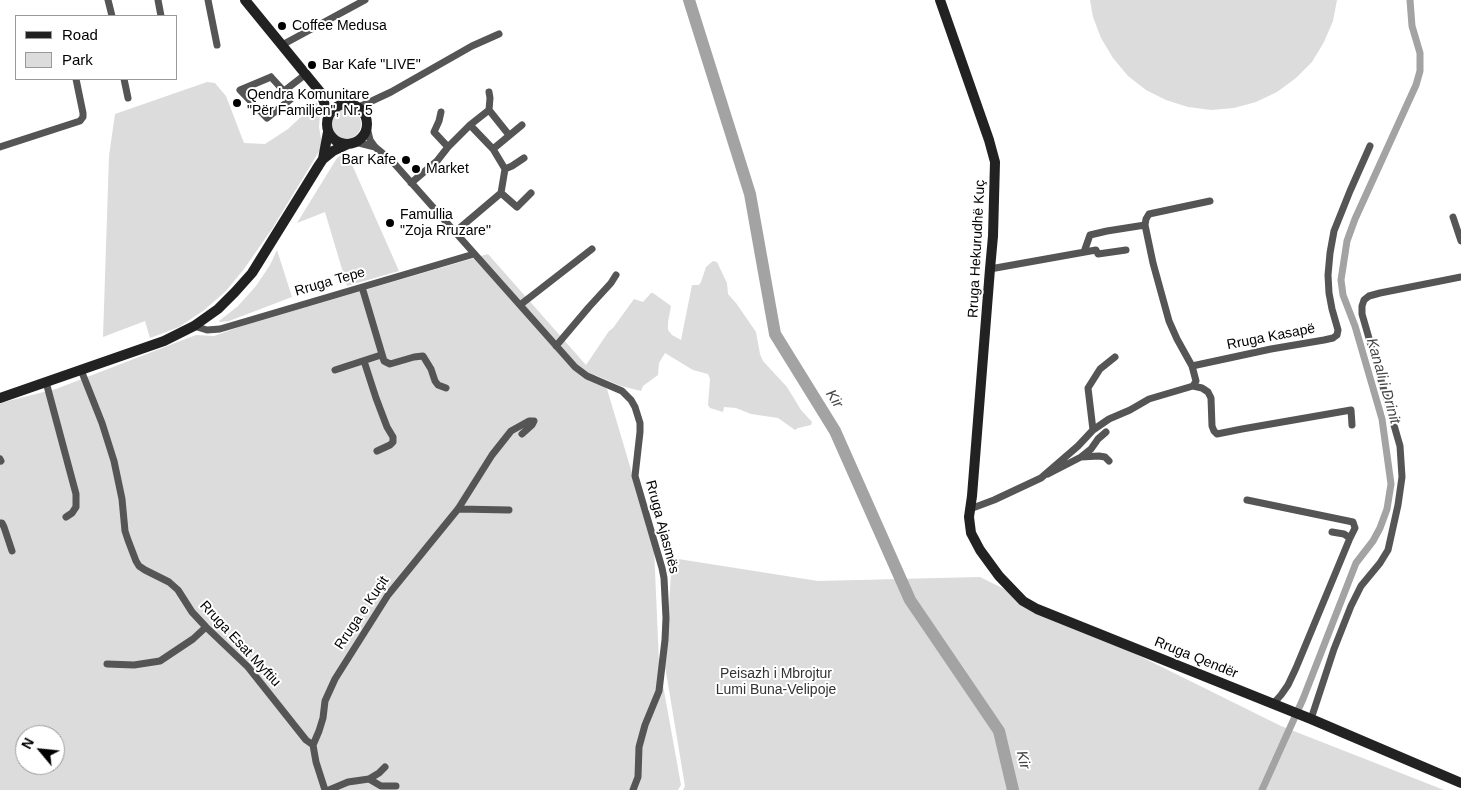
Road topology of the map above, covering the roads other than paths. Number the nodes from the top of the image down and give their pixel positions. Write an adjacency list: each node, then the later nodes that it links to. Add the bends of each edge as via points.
1 (108, 0): 7 (street)
2 (158, 0): 8 (street)
3 (208, 0): 10 (street)
4 (245, 0): 11 (street)
5 (365, 0): 11 (street)
6 (940, 0): 50 (street, Rruga Hekurudhë Kuç, via 994,155)
7 (112, 15)
8 (161, 15)
9 (499, 34): 20 (street)
10 (217, 45)
11 (282, 45): 12 (street)
12 (306, 74): 15 (street); 17 (street)
13 (76, 80): 31 (street, via 84,113 80,121)
14 (124, 80): 18 (street)
15 (284, 91): 15 (street, via 290,99 267,118 240,90 271,78)
16 (489, 92): 21 (street)
17 (322, 93): 19 (street); 23 (street)
18 (128, 98)
19 (342, 104): 20 (street); 23 (street)
20 (359, 107): 26 (street, via 367,120)
21 (489, 110): 24 (street); 28 (street)
22 (440, 112): 33 (street, via 434,132)
23 (328, 115): 27 (street)
24 (470, 125): 33 (street); 34 (street)
25 (522, 125): 28 (street)
26 (367, 127): 29 (street); 32 (street)
27 (328, 132): 29 (street, via 340,143); 36 (street)
28 (510, 135): 34 (street)
29 (351, 143): 32 (street); 36 (street, via 333,151)
30 (1370, 146): 60 (street, Rruga Kasapë, via 1334,231 1328,275 1337,335)
31 (0, 147)
32 (375, 147): 38 (street)
33 (448, 147): 38 (street)
34 (493, 148): 37 (street)
35 (524, 158): 37 (street)
36 (323, 160): 55 (street, via 252,273 218,309)
37 (505, 168): 39 (street)
38 (411, 184): 44 (street)
39 (501, 192): 40 (street, via 517,207); 44 (street)
40 (531, 193)
41 (1210, 201): 43 (street, via 1149,214)
42 (1453, 217): 45 (street)
43 (1145, 225): 48 (street, via 1090,235); 60 (street, via 1170,321)
44 (455, 232): 49 (street)
45 (1461, 241)
46 (592, 249): 54 (street)
47 (1126, 250): 48 (street, via 1098,254 1096,250)
48 (1084, 252): 50 (street)
49 (474, 254): 53 (street, Rruga Tepe); 54 (street)
50 (990, 269): 77 (street, Rruga Hekurudhë Kuç)
51 (616, 275): 56 (street)
52 (1461, 277): 87 (street, via 1380,293 1364,300 1362,314 1400,446 1402,477 1388,550 1361,586 1351,606)
53 (362, 287): 55 (street, Rruga Tepe, via 220,329); 57 (street)
54 (520, 305): 56 (street)
55 (194, 326): 61 (street, via 164,341)
56 (556, 346): 95 (street, Rruga Ajasmës, via 581,372 627,396 640,423 635,476 662,568 666,618 659,691 645,724 638,754 638,777)
57 (381, 355): 59 (street); 65 (street, via 390,364 422,356 438,385)
58 (1114, 357): 68 (street, via 1100,369 1088,388)
59 (364, 361): 62 (street); 71 (street, via 393,437 390,445)
60 (1192, 366): 64 (street, via 1196,381)
61 (81, 370): 63 (street); 84 (street, Rruga Esat Myftiu, via 114,461 133,554 139,566 178,590)
62 (335, 370)
63 (46, 382): 66 (street); 79 (street, via 76,494 76,507)
64 (1193, 386): 67 (street, via 1208,392 1212,426 1217,434 1350,410); 68 (street, via 1149,399)
65 (446, 388)
66 (0, 398)
67 (1352, 425)
68 (1093, 430): 74 (street)
69 (1106, 432): 72 (street)
70 (522, 434): 76 (street, Rruga e Kuçit, via 534,421 511,431)
71 (378, 451)
72 (1081, 457): 73 (street, via 1099,456); 74 (street)
73 (1109, 461)
74 (1041, 478): 77 (street)
75 (1247, 500): 82 (street, via 1353,522 1355,528)
76 (458, 509): 78 (street); 88 (street, Rruga e Kuçit, via 398,581 343,664 324,701 323,718)
77 (970, 509): 86 (street, Rruga Qendër, via 968,522 980,550 999,576 1030,606)
78 (509, 510)
79 (66, 517)
80 (0, 523): 83 (street)
81 (1332, 532): 82 (street)
82 (1350, 538): 86 (street, via 1296,668)
83 (12, 551)
84 (206, 627): 85 (street, via 160,662); 88 (street, Rruga Esat Myftiu, via 248,668)
85 (107, 664)
86 (1273, 704): 87 (street, Rruga Qendër)
87 (1308, 719): 91 (street, Rruga Qendër)
88 (313, 745): 93 (street)
89 (384, 767): 90 (street)
90 (370, 779): 92 (street, via 380,786); 94 (street, via 348,782)
91 (1461, 783)
92 (396, 786)
93 (325, 790)
94 (329, 790)
95 (633, 790)

